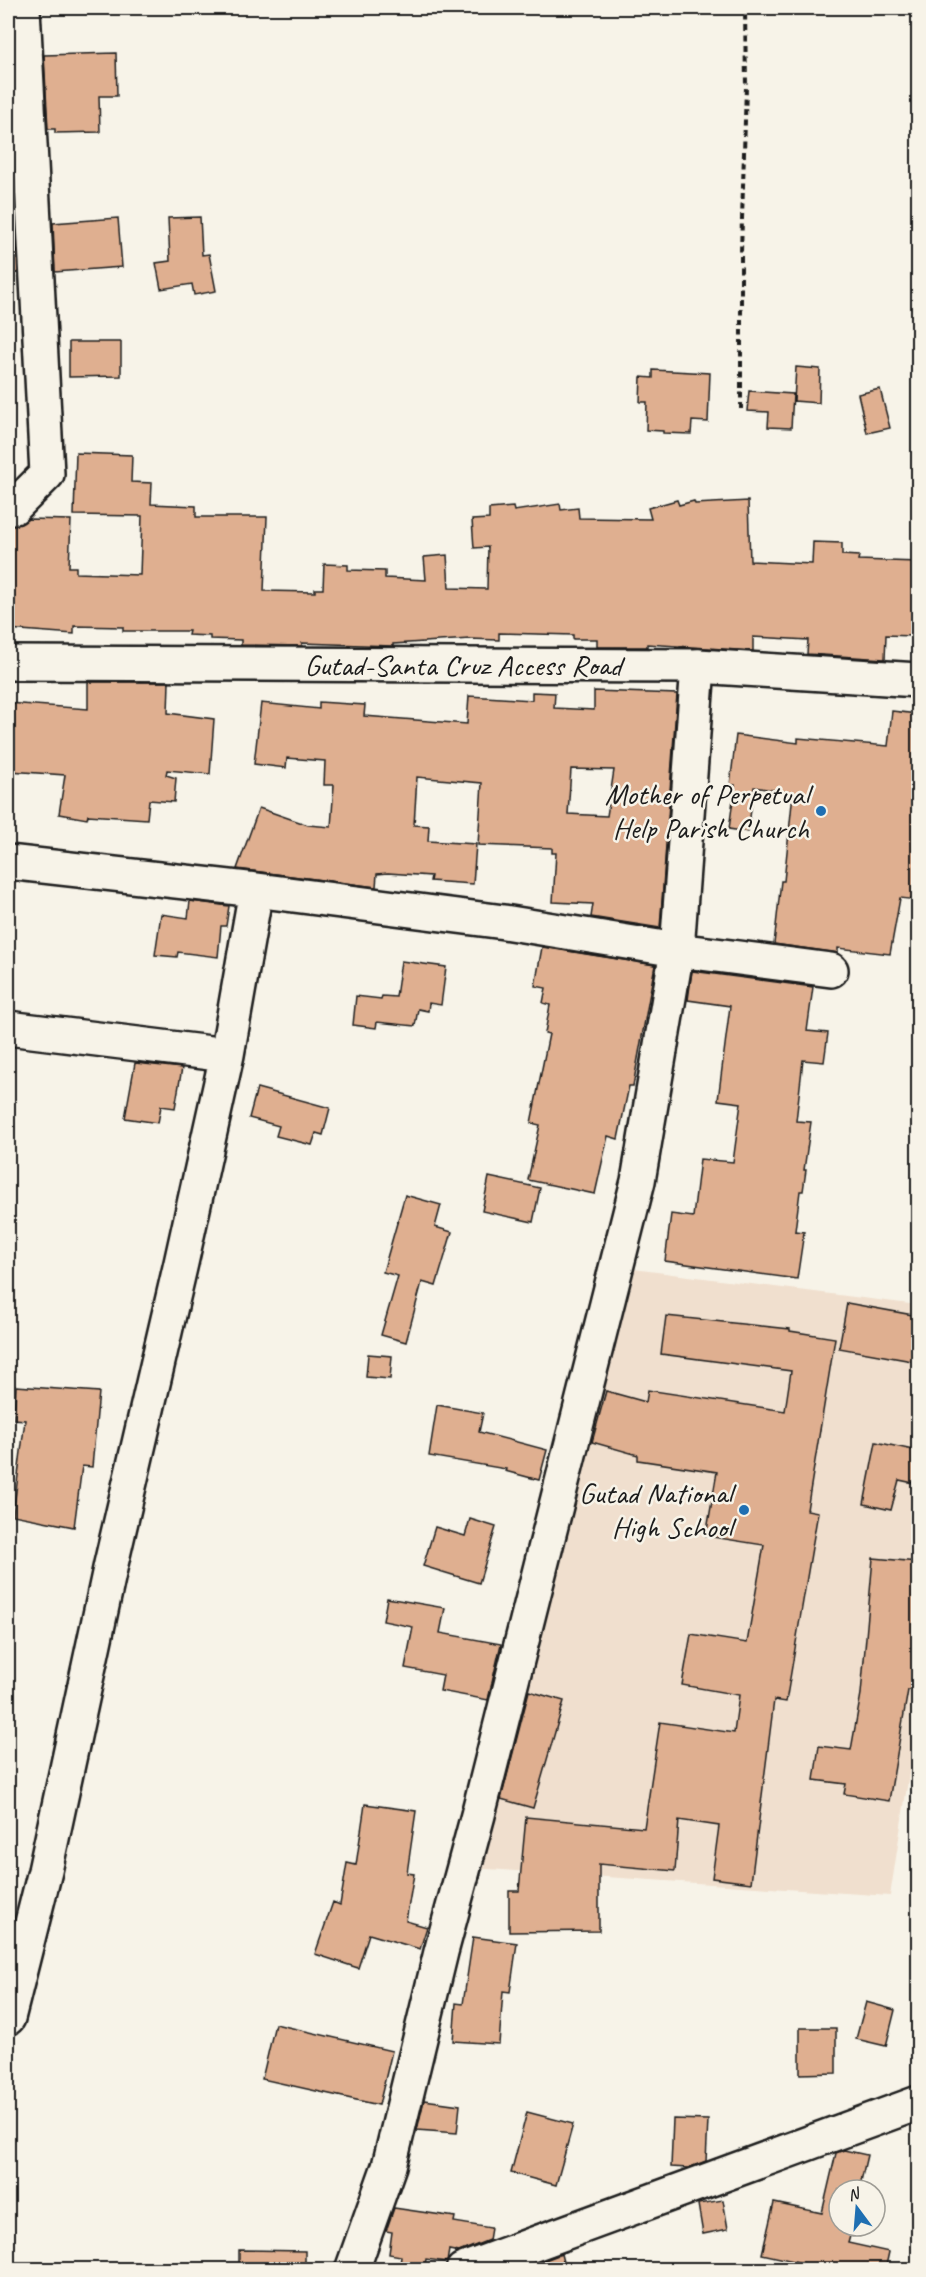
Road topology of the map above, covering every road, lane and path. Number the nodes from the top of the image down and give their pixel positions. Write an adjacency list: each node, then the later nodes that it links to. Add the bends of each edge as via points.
1 (23, 8): 4 (street, via 47,474 14,507)
2 (745, 8): 3 (path)
3 (741, 409)
4 (8, 507)
5 (8, 663): 6 (street, Gutad-Santa Cruz Access Road)
6 (698, 666): 7 (street, Gutad-Santa Cruz Access Road); 10 (street)
7 (918, 680)
8 (8, 862): 9 (street)
9 (256, 890): 10 (street, via 504,921); 13 (street)
10 (677, 951): 11 (street); 16 (street, via 638,1181 389,2166)
11 (831, 970)
12 (8, 1028): 13 (street)
13 (227, 1055): 14 (street, via 45,1871)
14 (8, 2018)
15 (918, 2103): 17 (street)
16 (352, 2270)
17 (463, 2270)

